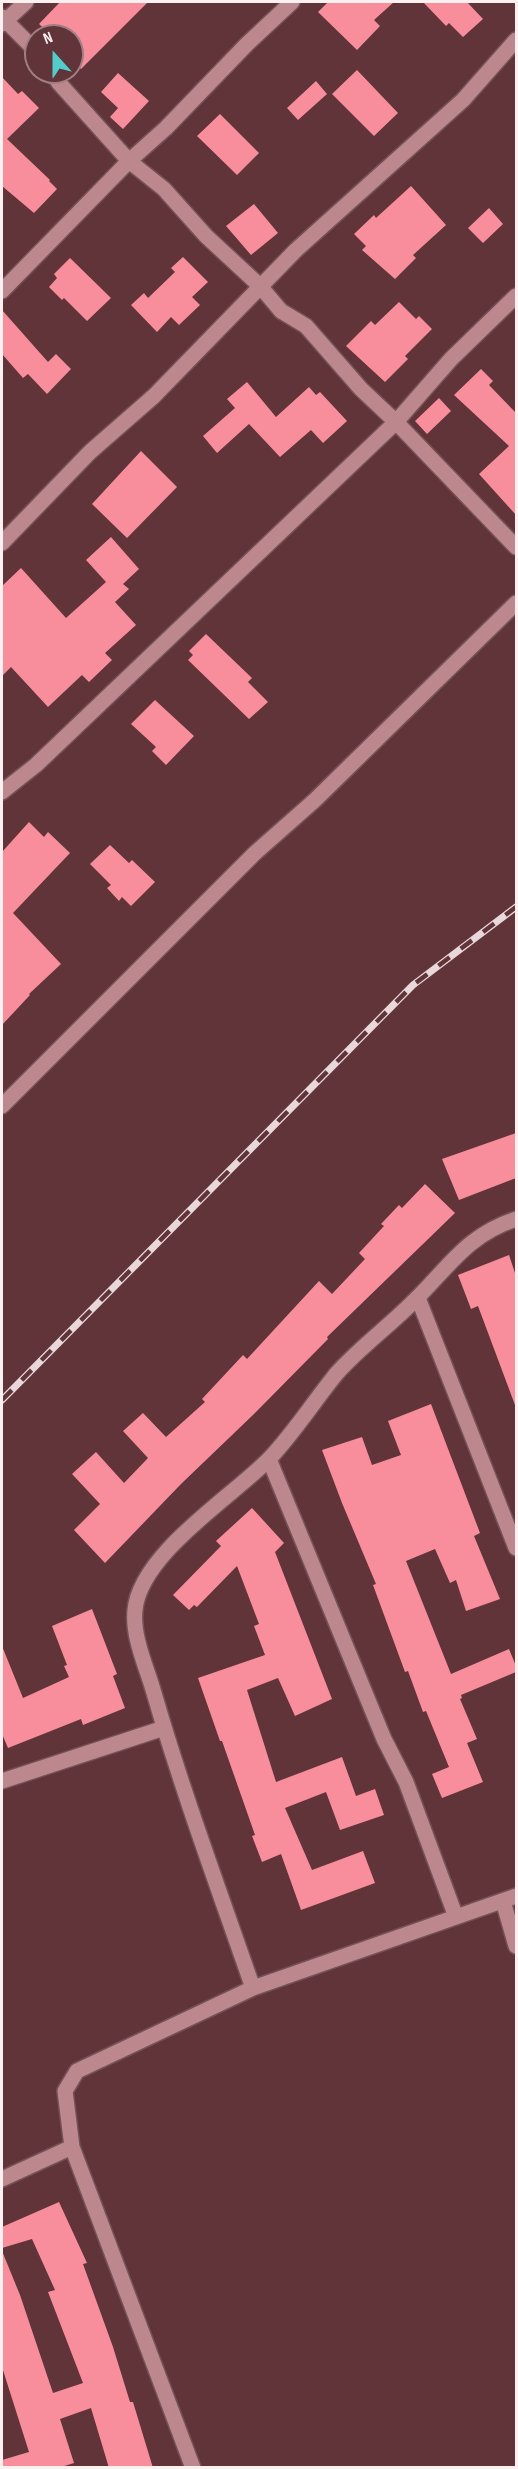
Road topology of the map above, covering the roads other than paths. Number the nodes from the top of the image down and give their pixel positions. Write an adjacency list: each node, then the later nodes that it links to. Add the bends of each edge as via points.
1 (26, 2): 3 (street)
2 (292, 2): 7 (street)
3 (3, 21): 4 (street)
4 (24, 40)
5 (516, 40): 8 (street, via 439,123)
6 (60, 84): 7 (street)
7 (129, 161): 8 (street, via 164,189 206,236); 9 (street)
8 (260, 286): 11 (street, via 281,311 306,326); 12 (street, via 154,396 90,452)
9 (2, 291)
10 (516, 296): 11 (street, via 451,359)
11 (396, 422): 13 (street); 15 (street, via 36,765)
12 (2, 543)
13 (516, 547)
14 (516, 603): 16 (street, via 315,800 255,853)
15 (2, 792)
16 (2, 1106)
17 (516, 1219): 18 (street, via 482,1234 459,1251)
18 (418, 1298): 19 (street, via 339,1372); 20 (street)
19 (269, 1459): 21 (street, via 168,1550 142,1585 135,1609 136,1629); 24 (street, via 384,1739 406,1782)
20 (516, 1548)
21 (164, 1728): 22 (street); 26 (street)
22 (2, 1781)
23 (510, 1898): 24 (street); 25 (street)
24 (456, 1917): 26 (street)
25 (516, 1946)
26 (253, 1988): 27 (street, via 78,2071 65,2091)
27 (72, 2147): 28 (street); 29 (street)
28 (2, 2180)
29 (193, 2468)

